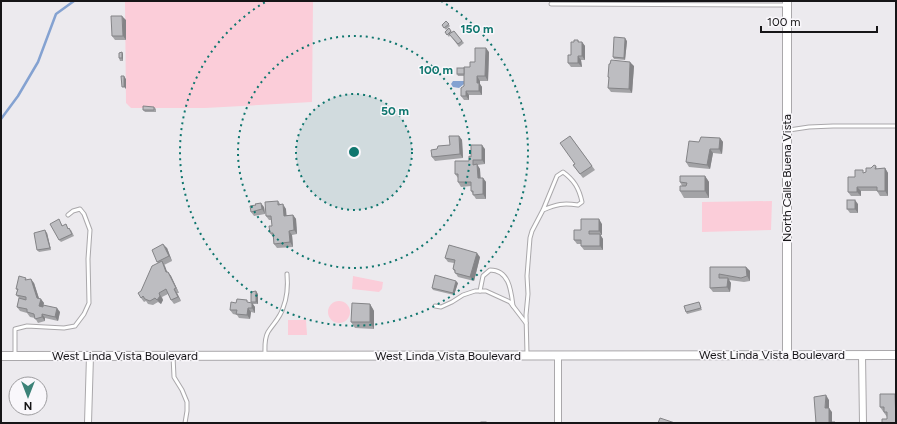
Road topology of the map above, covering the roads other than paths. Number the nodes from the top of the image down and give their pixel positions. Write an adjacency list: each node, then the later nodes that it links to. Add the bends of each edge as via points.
1 (787, 3): 2 (lane); 4 (street, North Calle Buena Vista)
2 (551, 4)
3 (896, 126): 4 (lane, via 809,127)
4 (787, 131): 12 (street, North Calle Buena Vista)
5 (543, 210): 5 (lane, via 556,176 563,172 573,179 580,191 582,202 578,205 557,204); 11 (lane, via 530,238)
6 (68, 215): 16 (lane, via 80,209 90,230 89,303 75,326 27,326 14,329)
7 (287, 274): 19 (lane, via 284,308 268,333)
8 (480, 291): 9 (lane, via 463,295 441,307); 10 (lane, via 486,291 510,302); 10 (lane, via 483,276 490,270 497,270 503,273 507,281)
9 (435, 306)
10 (513, 306): 11 (lane)
11 (526, 323): 20 (lane)
12 (787, 355): 13 (street, West Linda Vista Boulevard); 21 (street, West Linda Vista Boulevard)
13 (862, 355): 14 (street, West Linda Vista Boulevard); 25 (street)
14 (896, 355)
15 (1, 356): 16 (street, West Linda Vista Boulevard)
16 (15, 356): 17 (street, West Linda Vista Boulevard)
17 (90, 356): 18 (street, West Linda Vista Boulevard); 22 (street)
18 (173, 356): 19 (street, West Linda Vista Boulevard); 23 (lane, via 174,377 187,402)
19 (265, 356): 20 (street, West Linda Vista Boulevard)
20 (528, 356): 21 (street, West Linda Vista Boulevard)
21 (558, 356): 24 (street)
22 (88, 423)
23 (185, 423)
24 (558, 423)
25 (863, 423)

